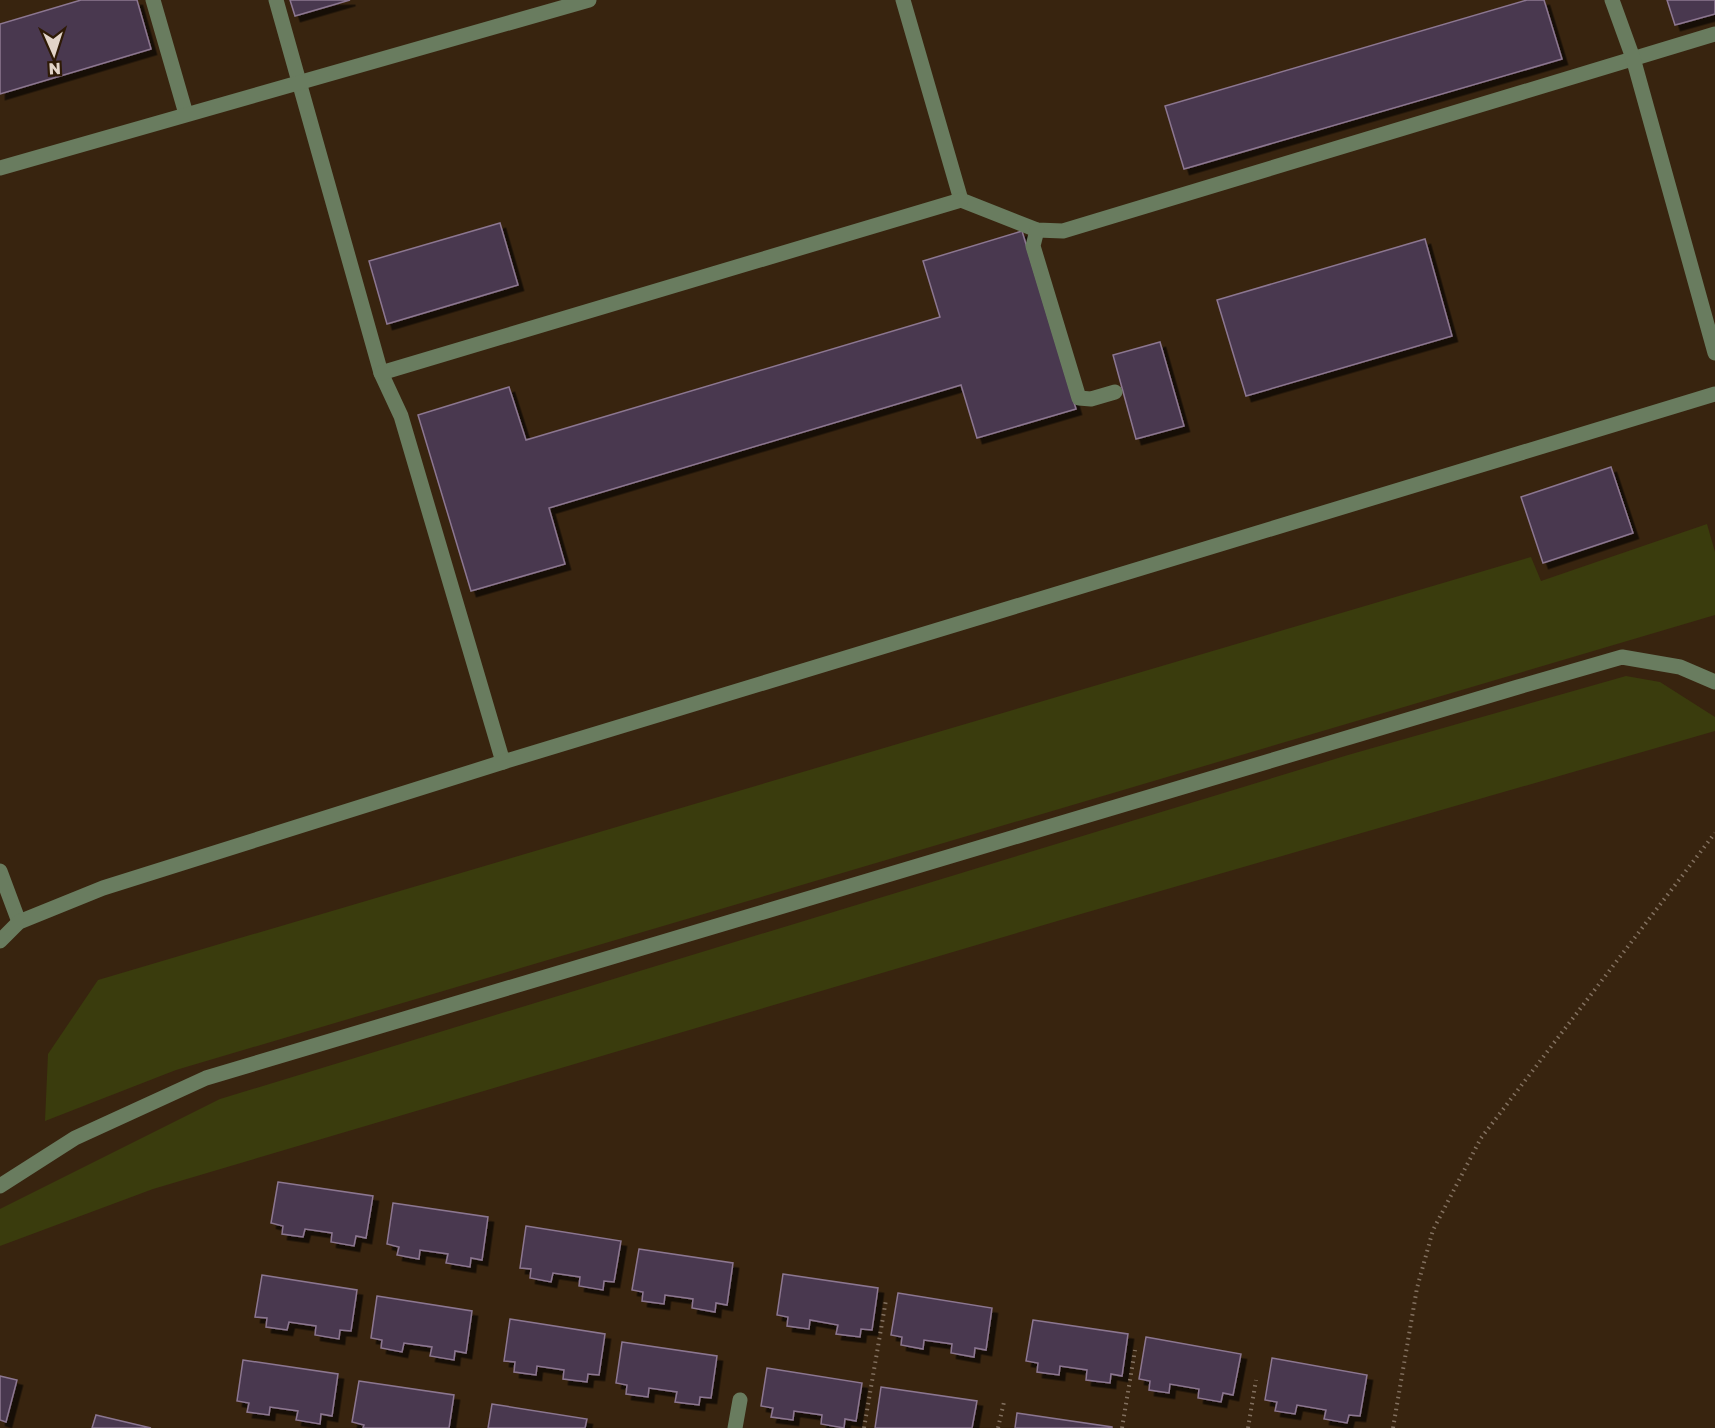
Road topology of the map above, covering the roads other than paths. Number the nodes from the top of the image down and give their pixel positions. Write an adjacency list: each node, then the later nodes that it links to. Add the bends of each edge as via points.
1 (153, 0): 9 (street)
2 (276, 0): 8 (street)
3 (589, 0): 8 (street)
4 (903, 0): 11 (street)
5 (1612, 0): 7 (street)
6 (1715, 34): 7 (street)
7 (1633, 58): 12 (street, via 1063,231); 13 (street)
8 (300, 81): 9 (street); 14 (street)
9 (186, 114): 10 (street)
10 (0, 168)
11 (961, 200): 12 (street); 14 (street)
12 (1036, 230): 15 (street, via 1033,246 1079,398)
13 (1715, 353)
14 (381, 373): 18 (street, via 401,416)
15 (1115, 392)
16 (1715, 394): 18 (street)
17 (1715, 682): 22 (street, via 1680,667 1623,657 1518,687 206,1078 75,1138)
18 (503, 762): 20 (street, via 104,888)
19 (0, 871): 20 (street)
20 (19, 922): 21 (street)
21 (0, 941)
22 (0, 1186)
23 (740, 1400): 24 (street)
24 (735, 1428)

